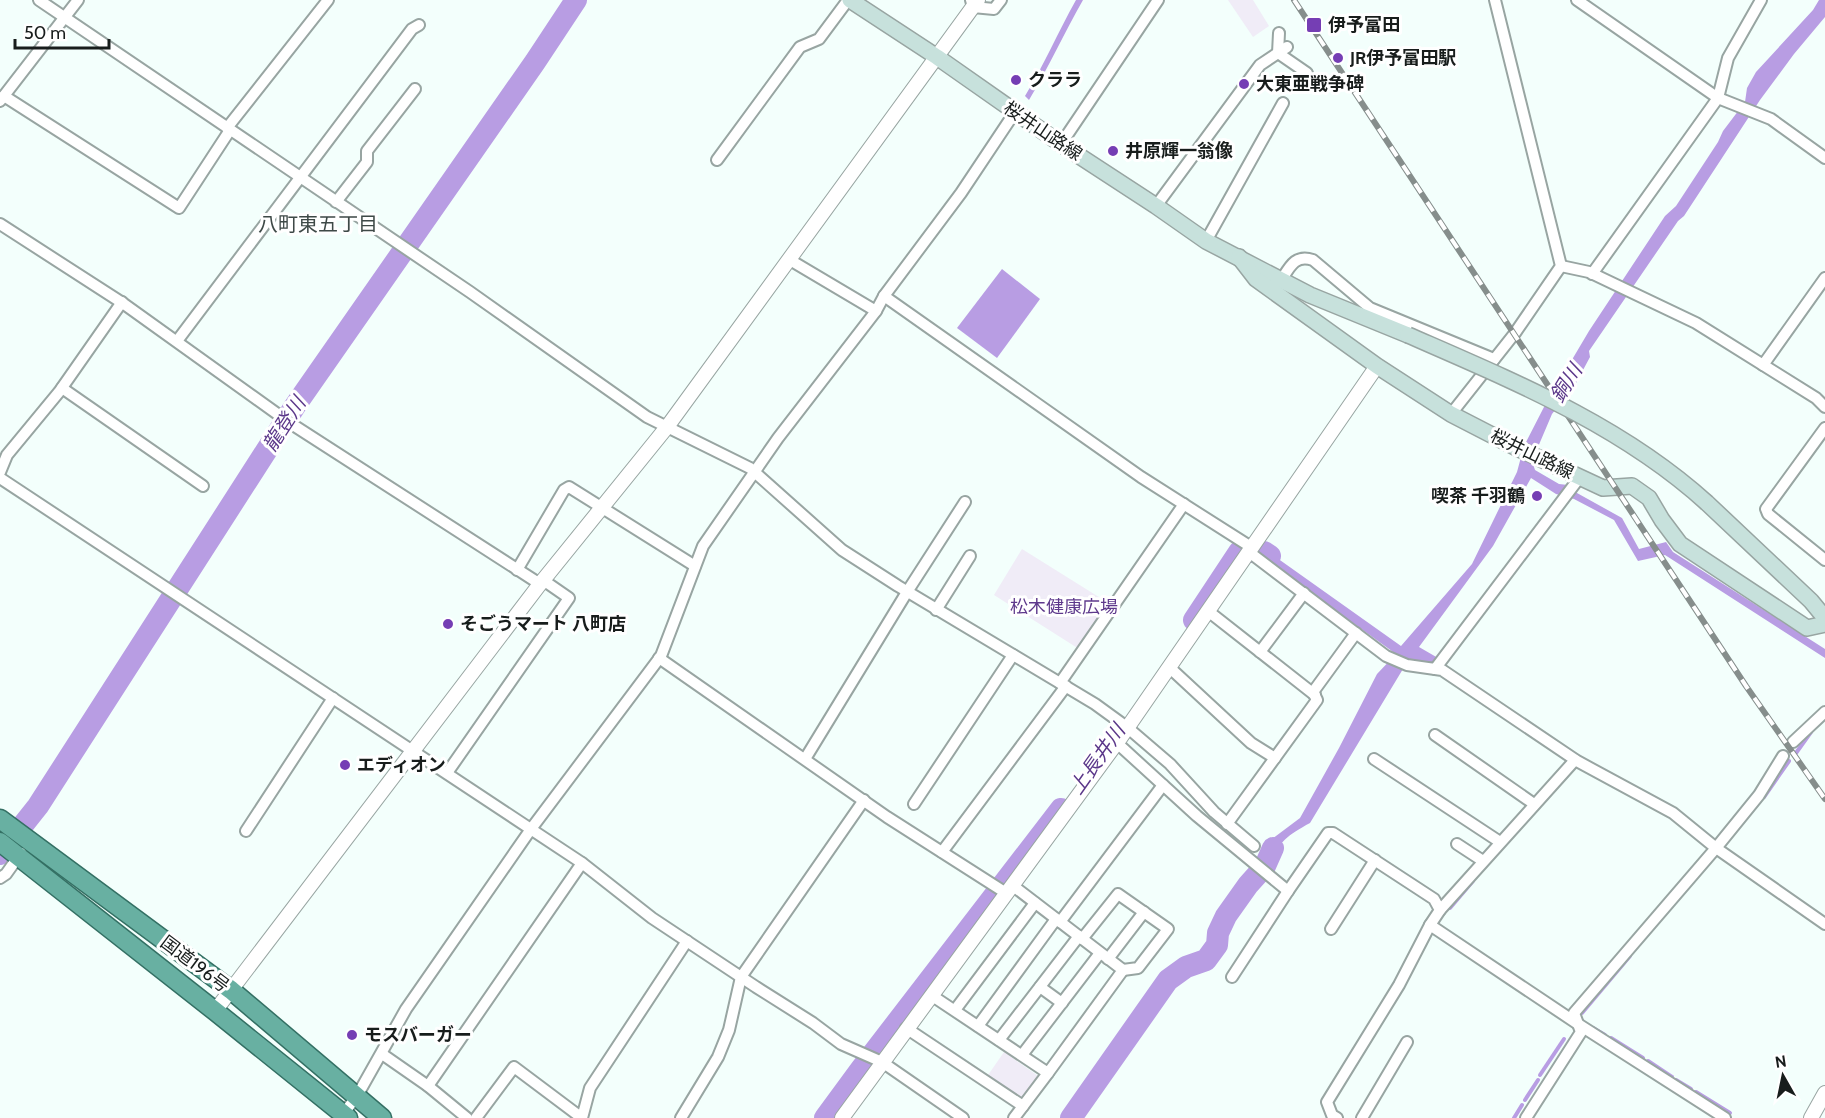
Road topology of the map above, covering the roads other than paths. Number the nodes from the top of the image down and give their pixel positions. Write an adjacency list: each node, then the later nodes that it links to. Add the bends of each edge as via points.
1 (39, 0): 11 (street)
2 (78, 0): 11 (street)
3 (328, 0): 22 (street)
4 (849, 0): 15 (main road, 桜井山路線); 25 (street, via 819,39 800,47)
5 (1001, 0): 10 (street, via 994,9)
6 (1158, 0): 23 (street)
7 (1495, 0): 33 (street)
8 (1577, 0): 18 (street)
9 (1761, 0): 18 (street, via 1728,58)
10 (974, 2): 15 (street)
11 (65, 18): 19 (street); 22 (street)
12 (419, 25): 26 (street, via 412,29)
13 (1279, 33): 14 (street)
14 (1283, 50): 16 (street); 28 (street, via 1260,65)
15 (937, 57): 21 (main road, 桜井山路線); 32 (street)
16 (1307, 74)
17 (415, 89): 27 (street, via 367,151 366,162)
18 (1718, 98): 24 (street, via 1771,118); 34 (street)
19 (2, 99): 22 (street, via 179,208)
20 (1283, 103): 30 (street)
21 (1015, 112): 23 (main road, 桜井山路線); 37 (street)
22 (228, 129): 26 (street)
23 (1061, 144): 28 (main road, 桜井山路線)
24 (1825, 158)
25 (717, 160)
26 (300, 178): 27 (street); 40 (street)
27 (336, 202): 47 (street, via 647,417)
28 (1156, 206): 30 (main road, 桜井山路線)
29 (0, 224): 38 (street)
30 (1206, 241): 31 (main road, 桜井山路線)
31 (1239, 257): 36 (main road, 桜井山路線); 43 (main road, 桜井山路線, via 1256,279)
32 (790, 260): 39 (street); 47 (street)
33 (1561, 266): 34 (street); 41 (street)
34 (1592, 274): 42 (street, via 1696,323)
35 (1825, 278): 42 (street)
36 (1282, 279): 41 (street, via 1295,260 1313,260 1370,308); 67 (main road, 桜井山路線, bridge, via 1537,392 1607,429 1707,503)
37 (884, 296): 39 (street); 55 (street)
38 (122, 302): 40 (street); 44 (street)
39 (876, 311): 50 (street)
40 (177, 342): 61 (street, via 290,423)
41 (1494, 359): 46 (street)
42 (1763, 365): 45 (street)
43 (1377, 366): 46 (main road, 桜井山路線); 57 (street)
44 (62, 388): 49 (street, via 8,455); 53 (street)
45 (1825, 406)
46 (1451, 414): 51 (main road, 桜井山路線)
47 (666, 426): 50 (street); 56 (street)
48 (1825, 428): 59 (street, via 1766,509)
49 (0, 472)
50 (753, 472): 60 (street, via 703,546); 63 (street, via 842,550)
51 (1580, 477): 68 (main road, 桜井山路線, via 1603,488 1632,486 1649,498 1680,544 1807,628); 74 (street)
52 (0, 478): 77 (street)
53 (203, 486)
54 (964, 502): 63 (street)
55 (1184, 504): 57 (street); 75 (street)
56 (602, 507): 60 (street); 61 (street, via 568,487); 62 (street)
57 (1250, 550): 64 (street); 66 (street)
58 (970, 556): 65 (street)
59 (1825, 560)
60 (695, 566): 72 (street)
61 (517, 570): 62 (street)
62 (542, 582): 83 (street); 89 (street, via 568,598)
63 (907, 592): 65 (street); 86 (street)
64 (1304, 593): 69 (street); 70 (street)
65 (936, 610): 71 (street)
66 (1208, 611): 70 (street); 73 (street)
67 (1825, 618)
68 (1825, 624)
69 (1356, 633): 74 (street, via 1386,656 1407,665); 76 (street, via 1313,692)
70 (1260, 652): 76 (street)
71 (1013, 655): 75 (street); 92 (street)
72 (659, 658): 86 (street); 96 (street)
73 (1169, 667): 79 (street); 85 (street, via 1251,743)
74 (1435, 669): 88 (street)
75 (1063, 684): 79 (street); 103 (street)
76 (1315, 695): 85 (street, via 1317,700)
77 (333, 698): 83 (street); 97 (street)
78 (1825, 712): 81 (street)
79 (1128, 728): 82 (street); 95 (street, via 1170,764)
80 (1435, 735): 93 (street)
81 (1793, 742)
82 (1117, 743): 90 (street); 108 (street)
83 (414, 751): 89 (street); 124 (street)
84 (1783, 756): 102 (street, via 1759,795)
85 (1275, 758): 95 (street)
86 (805, 759): 91 (street)
87 (1374, 759): 98 (street)
88 (1575, 760): 93 (street); 102 (street, via 1673,813)
89 (447, 773): 96 (street)
90 (1163, 785): 109 (street); 113 (street)
91 (864, 800): 103 (street); 121 (street)
92 (914, 804)
93 (1534, 804): 98 (street)
94 (4, 822): 100 (highway, 国道196号)
95 (1227, 824): 101 (street)
96 (531, 829): 106 (street); 134 (street, via 406,1009)
97 (246, 831)
98 (1500, 842): 105 (street)
99 (1457, 844): 105 (street)
100 (18, 846): 107 (street, via 6,874); 124 (highway, 国道196号); 128 (highway, 国道196号)
101 (1254, 846)
102 (1716, 848): 114 (street); 129 (street, via 1574,1013)
103 (942, 852): 108 (street)
104 (1375, 860): 109 (street, via 1328,833); 111 (street, via 1434,899); 116 (street)
105 (1483, 861): 111 (street)
106 (582, 863): 118 (street); 138 (street)
107 (0, 878)
108 (1009, 889): 110 (street); 125 (street)
109 (1288, 891): 122 (street)
110 (1035, 903): 113 (street); 127 (street)
111 (1440, 910): 115 (street)
112 (1144, 912): 117 (street, via 1118,894); 119 (street); 120 (street, via 1168,929 1138,968)
113 (1058, 921): 117 (street); 130 (street)
114 (1825, 924)
115 (1430, 925): 129 (street); 150 (street, via 1399,985 1326,1102)
116 (1331, 929)
117 (1081, 938): 119 (street); 123 (street)
118 (687, 941): 121 (street); 145 (street, via 590,1088 582,1118 514,1068)
119 (1104, 956): 120 (street); 126 (street)
120 (1123, 970): 137 (street)
121 (741, 977): 136 (street, via 841,1044); 146 (street, via 722,1048)
122 (1232, 977)
123 (1040, 987): 126 (street); 132 (street)
124 (231, 990): 128 (street); 140 (highway, 国道196号)
125 (931, 994): 127 (street); 131 (street)
126 (1062, 1003): 135 (street)
127 (955, 1010): 130 (street)
128 (215, 1011): 142 (highway, 国道196号)
129 (1578, 1024): 152 (street, via 1581,1032); 153 (street)
130 (978, 1026): 132 (street)
131 (906, 1028): 136 (street); 141 (street)
132 (999, 1040): 135 (street)
133 (1407, 1042): 151 (street)
134 (382, 1054): 138 (street); 140 (street)
135 (1022, 1055): 137 (street)
136 (882, 1062): 147 (street); 148 (street)
137 (1048, 1073): 141 (street)
138 (428, 1086): 144 (street)
139 (1825, 1093): 154 (street)
140 (357, 1096): 142 (street); 143 (highway, 国道196号)
141 (1023, 1106): 149 (street)
142 (344, 1117)
143 (382, 1118)
144 (467, 1118)
145 (476, 1118)
146 (681, 1118)
147 (842, 1118)
148 (963, 1118)
149 (1014, 1118)
150 (1337, 1118)
151 (1362, 1118)
152 (1526, 1118)
153 (1725, 1118)
154 (1811, 1118)

